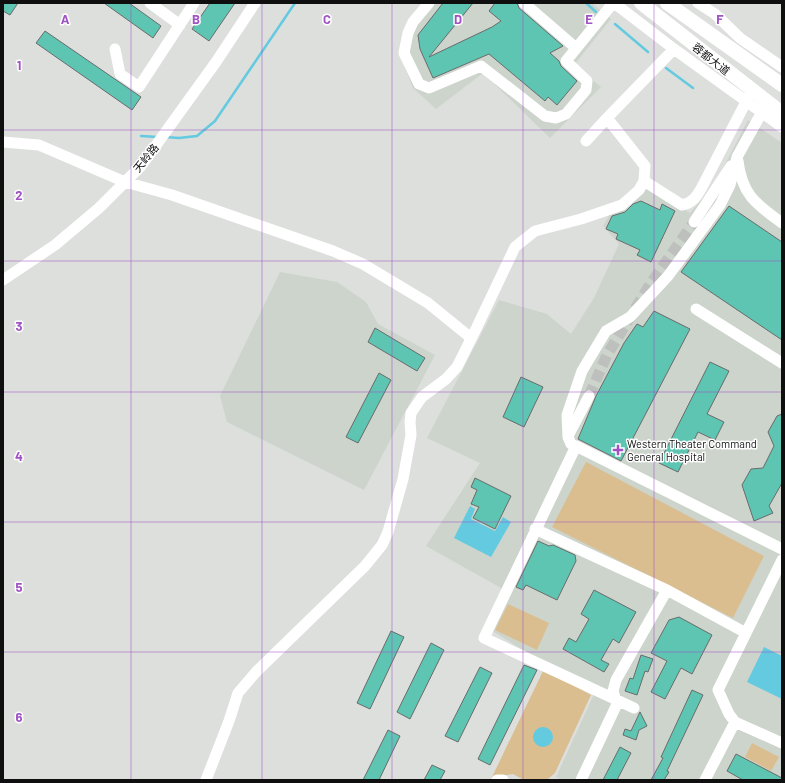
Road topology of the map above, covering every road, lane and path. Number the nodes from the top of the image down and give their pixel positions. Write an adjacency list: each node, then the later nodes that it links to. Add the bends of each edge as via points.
1 (150, 3): 10 (street)
2 (194, 3): 10 (street)
3 (255, 3): 26 (street, 天岭路, via 158,144)
4 (429, 3): 12 (street, via 413,22 404,53 419,84 429,88 481,66 545,116 556,118 566,114 586,90 587,81 566,61)
5 (524, 3): 12 (street)
6 (614, 3): 12 (street); 13 (street)
7 (641, 3): 17 (main road, 蓉都大道)
8 (667, 3): 15 (main road, 蓉都大道)
9 (698, 3): 14 (street, via 715,14 740,38)
10 (180, 25): 11 (street, via 139,87 120,74)
11 (115, 48)
12 (576, 48)
13 (674, 49): 17 (street); 20 (street)
14 (781, 65): 15 (street)
15 (768, 75): 16 (main road, 蓉都大道)
16 (782, 85)
17 (749, 96): 18 (main road, 蓉都大道); 25 (street, via 695,199 688,204 682,204)
18 (764, 107): 19 (main road, 蓉都大道); 21 (street); 24 (street)
19 (782, 113)
20 (607, 118): 22 (street); 25 (street, via 645,166)
21 (782, 126)
22 (586, 141)
23 (3, 142): 26 (street, via 39,145)
24 (737, 157): 27 (street); 28 (street, via 739,175 746,191 756,204); 34 (street, via 730,185 720,205 668,276 630,317 606,331 582,371 573,394 567,415)
25 (644, 181): 31 (street, via 639,190 622,205 535,231 515,247)
26 (125, 182): 29 (street, 天岭路, via 55,245); 31 (street, via 179,198 363,264 428,303)
27 (694, 222)
28 (782, 223)
29 (3, 280)
30 (696, 309): 32 (street)
31 (471, 338): 45 (street, via 457,366 446,379 422,397 411,413 411,435 403,479 382,545 365,566 256,672 238,693)
32 (782, 362)
33 (589, 396): 34 (street)
34 (568, 437): 35 (street, via 571,444)
35 (576, 446): 36 (street); 37 (street)
36 (535, 529): 39 (street); 41 (street, via 484,638)
37 (782, 549)
38 (782, 560): 40 (street)
39 (667, 590): 40 (street); 41 (street, via 616,680 613,691)
40 (746, 633): 43 (street, via 718,690)
41 (616, 700): 42 (street); 48 (street, via 617,704)
42 (634, 708)
43 (735, 722): 44 (street); 49 (street)
44 (782, 743)
45 (206, 780)
46 (497, 780): 47 (street)
47 (503, 780)
48 (581, 780)
49 (705, 780)

